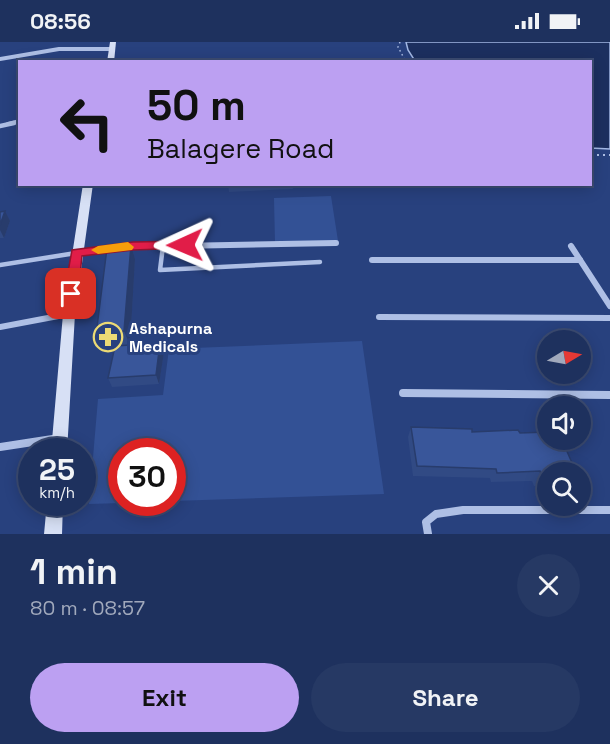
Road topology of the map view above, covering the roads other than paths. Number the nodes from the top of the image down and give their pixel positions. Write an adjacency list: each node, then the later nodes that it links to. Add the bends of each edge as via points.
1 (112, 46): 2 (street, via 59,49)
2 (0, 59)
3 (18, 122): 4 (street)
4 (0, 126)
5 (88, 186): 9 (street)
6 (336, 243): 7 (street)
7 (163, 246): 9 (street); 12 (lane, via 160,270)
8 (571, 246): 11 (street)
9 (76, 253): 13 (lane); 15 (street)
10 (372, 260): 11 (street)
11 (580, 260): 14 (street)
12 (320, 262)
13 (0, 265)
14 (610, 306)
15 (69, 314): 18 (street); 21 (street)
16 (379, 317): 17 (street)
17 (610, 318)
18 (0, 327)
19 (403, 393): 20 (street)
20 (610, 394)
21 (60, 438)
22 (18, 444): 23 (street)
23 (0, 447)
24 (610, 510): 27 (street, via 436,513 426,522)
25 (54, 516): 26 (street)
26 (53, 534)
27 (428, 534)

